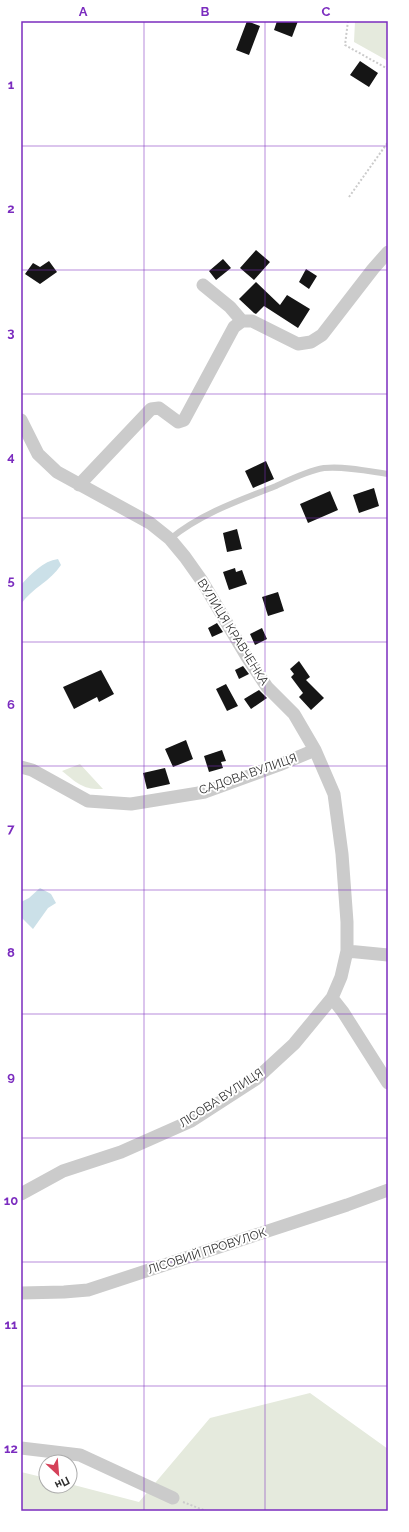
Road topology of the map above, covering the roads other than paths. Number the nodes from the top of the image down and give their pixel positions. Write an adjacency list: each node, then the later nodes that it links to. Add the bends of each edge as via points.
1 (388, 252): 3 (street, via 322,335 311,342 298,344 252,321)
2 (203, 286): 3 (street, via 230,307)
3 (242, 321): 6 (street, via 234,327 184,420 178,422 159,408 151,409)
4 (21, 420): 6 (street, ВУЛИЦЯ КРАВЧЕНКА, via 38,454 57,472)
5 (388, 474): 7 (lane, via 325,468 309,472 226,506)
6 (79, 485): 7 (street, ВУЛИЦЯ КРАВЧЕНКА, via 150,523)
7 (170, 539): 8 (street, ВУЛИЦЯ КРАВЧЕНКА, via 202,582 267,687 294,714)
8 (315, 750): 9 (street, САДОВА ВУЛИЦЯ, via 205,792 131,804 88,801 32,770); 10 (street, ВУЛИЦЯ КРАВЧЕНКА, via 334,794 342,854)
9 (21, 767)
10 (347, 951): 11 (street); 12 (street, ВУЛИЦЯ КРАВЧЕНКА, via 342,977)
11 (388, 955)
12 (332, 998): 13 (street); 15 (street, ЛІСОВА ВУЛИЦЯ, via 294,1044 256,1079 191,1121 121,1152 63,1171)
13 (388, 1083)
14 (388, 1190): 16 (street, ЛІСОВИЙ ПРОВУЛОК, via 88,1290)
15 (21, 1194)
16 (21, 1293)
17 (21, 1448): 18 (street, via 80,1455)
18 (173, 1498)

